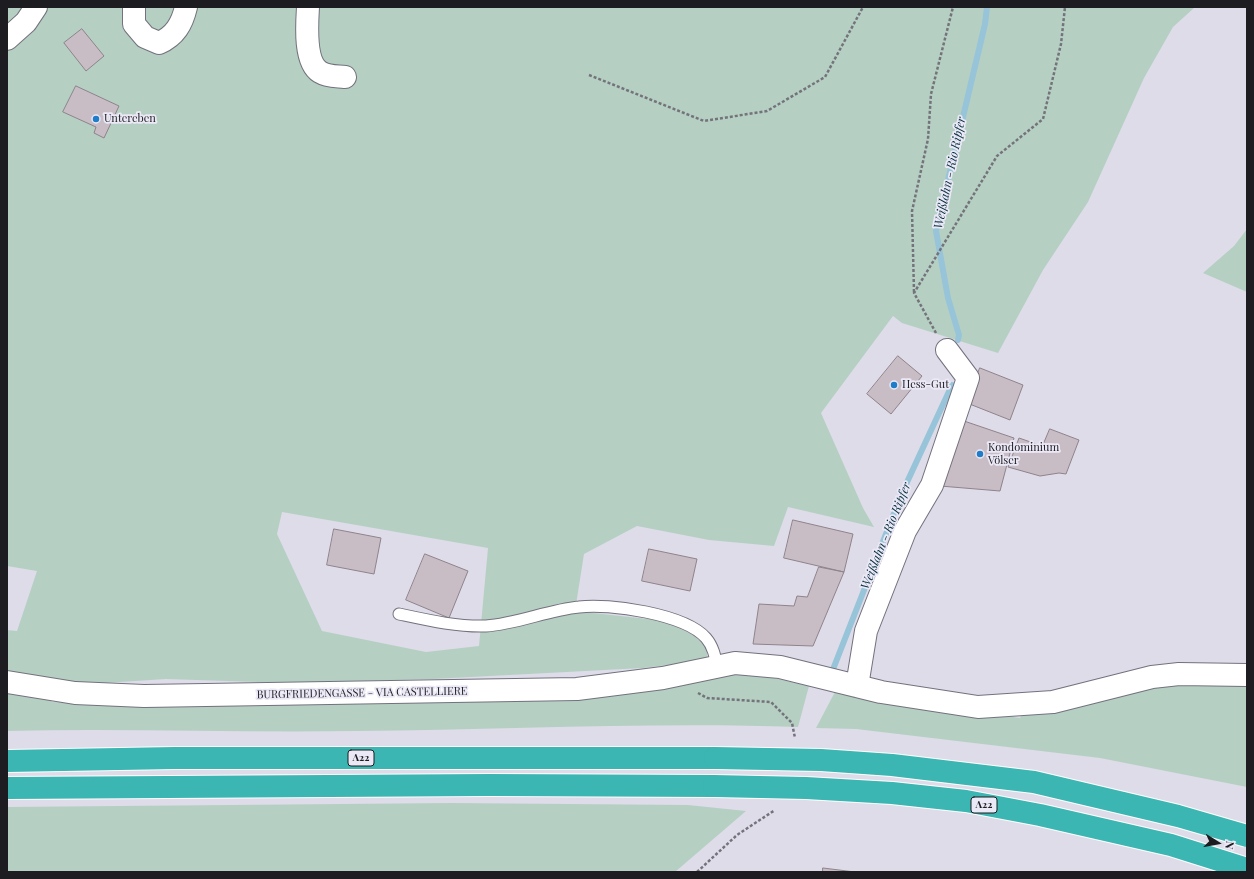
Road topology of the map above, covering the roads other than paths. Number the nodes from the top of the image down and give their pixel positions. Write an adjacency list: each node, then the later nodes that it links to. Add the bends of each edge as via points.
1 (36, 7): 5 (street, via 26,22)
2 (134, 7): 3 (street, via 134,24 145,37 159,43 170,38 183,21)
3 (186, 7)
4 (308, 7): 6 (street, via 307,30 313,66 329,76)
5 (7, 39)
6 (345, 77)
7 (947, 350): 12 (street, via 968,378 932,485 905,531 866,631)
8 (398, 614): 9 (lane, via 453,624 487,626 578,607 621,609 668,617 686,623 706,638 715,652)
9 (716, 666): 11 (street, BURGFRIEDENGASSE - VIA CASTELLIERE, via 663,678 577,689 144,696 75,693); 12 (street, BURGFRIEDENGASSE - VIA CASTELLIERE, via 735,664 780,667)
10 (1247, 675): 12 (street, BURGFRIEDENGASSE - VIA CASTELLIERE, via 1179,674 1152,677 1053,702 978,707 881,692)
11 (7, 682)
12 (838, 682)
13 (7, 761): 15 (highway, A22, bridge, via 175,758 821,760 892,765 1034,782 1178,816)
14 (7, 788): 16 (highway, A22, bridge, via 466,785 714,786 860,791 966,801 1040,815 1172,845)
15 (1247, 836)
16 (1247, 869)

